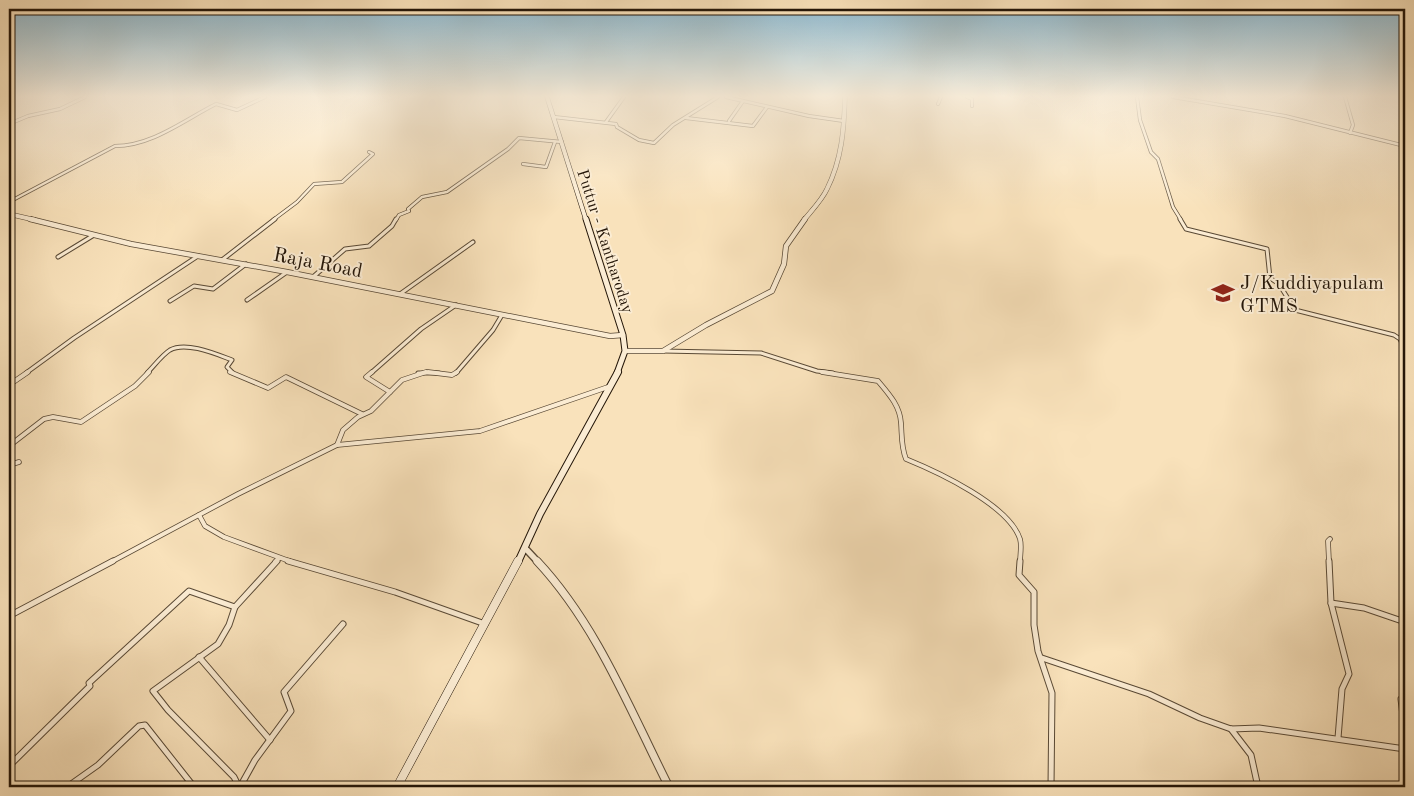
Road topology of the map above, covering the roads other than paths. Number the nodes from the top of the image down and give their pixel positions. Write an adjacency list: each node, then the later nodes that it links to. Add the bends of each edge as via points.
1 (160, 134): 13 (street, via 133,146 115,146)
2 (559, 134): 9 (main road, Puttur - Kantharoday)
3 (628, 134): 4 (street, via 651,144)
4 (663, 134)
5 (843, 134): 31 (street, via 842,149 827,189 786,246 784,264 772,291)
6 (1145, 134): 29 (street, via 1151,152 1158,159 1173,207 1186,229 1267,249 1270,278 1279,284 1295,310 1394,335)
7 (1356, 134): 10 (street)
8 (555, 142): 9 (street); 12 (street, via 546,167); 22 (street, via 519,138 447,192 417,199 409,211 399,214 392,226 370,246 345,249)
9 (562, 142): 28 (main road, Puttur - Kantharoday)
10 (1405, 146)
11 (369, 152): 19 (street, via 372,154 345,180 314,184 298,202)
12 (523, 164)
13 (9, 202)
14 (9, 214): 15 (street, Raja Road)
15 (94, 235): 17 (street, Raja Road); 18 (street)
16 (473, 242): 23 (street)
17 (198, 256): 19 (street, Raja Road); 32 (street)
18 (58, 257)
19 (222, 260): 20 (street, Raja Road)
20 (246, 264): 21 (street, Raja Road); 25 (street, via 213,289 194,286)
21 (287, 272): 22 (street, Raja Road); 24 (street)
22 (314, 277): 23 (street, Raja Road)
23 (400, 294): 26 (street, Raja Road)
24 (247, 300)
25 (170, 301)
26 (456, 305): 27 (street, Raja Road); 34 (street, via 404,342 366,377)
27 (502, 315): 28 (street, Raja Road, via 610,336); 34 (street, via 455,374 451,376 430,370 417,373 393,386)
28 (623, 335): 30 (main road, Puttur - Kantharoday)
29 (1405, 350)
30 (625, 351): 31 (street); 33 (main road)
31 (663, 351): 51 (street, via 761,353 817,370 878,381 898,410 906,459 946,476 983,498 1002,513 1017,532 1022,549 1019,575 1034,592 1034,626)
32 (9, 385)
33 (610, 387): 36 (street, via 480,431); 42 (main road, via 540,514)
34 (390, 392): 35 (street, via 370,412)
35 (362, 414): 36 (street, via 343,430); 37 (street, via 286,377 268,388 229,371 227,368 232,360 177,347 168,351 135,386 81,422 44,418)
36 (338, 445): 40 (street)
37 (9, 446)
38 (19, 462): 39 (street)
39 (9, 465)
40 (199, 515): 43 (street, via 205,526 224,537); 46 (street)
41 (1330, 539): 44 (street)
42 (525, 548): 49 (main road); 63 (street, via 553,578 584,620)
43 (279, 558): 45 (street); 49 (street, via 395,592)
44 (1331, 603): 47 (street, via 1364,608); 55 (street, via 1348,659)
45 (235, 607): 50 (street, via 218,644); 58 (street, via 190,591 89,682 90,686)
46 (9, 616)
47 (1405, 622)
48 (343, 624): 56 (street, via 284,692 291,711)
49 (485, 624): 62 (main road)
50 (199, 657): 56 (street); 61 (street, via 153,691 234,777)
51 (1042, 658): 53 (street, via 1149,694); 64 (street, via 1052,693)
52 (1402, 699): 54 (street)
53 (1231, 729): 55 (street, via 1259,728); 65 (street, via 1253,755)
54 (1405, 732)
55 (1338, 738): 57 (street)
56 (270, 740): 61 (street)
57 (1405, 749)
58 (9, 766)
59 (67, 787): 60 (street, via 98,765 140,726 145,726 157,739)
60 (194, 787)
61 (239, 787)
62 (397, 787)
63 (669, 787)
64 (1052, 787)
65 (1258, 787)

